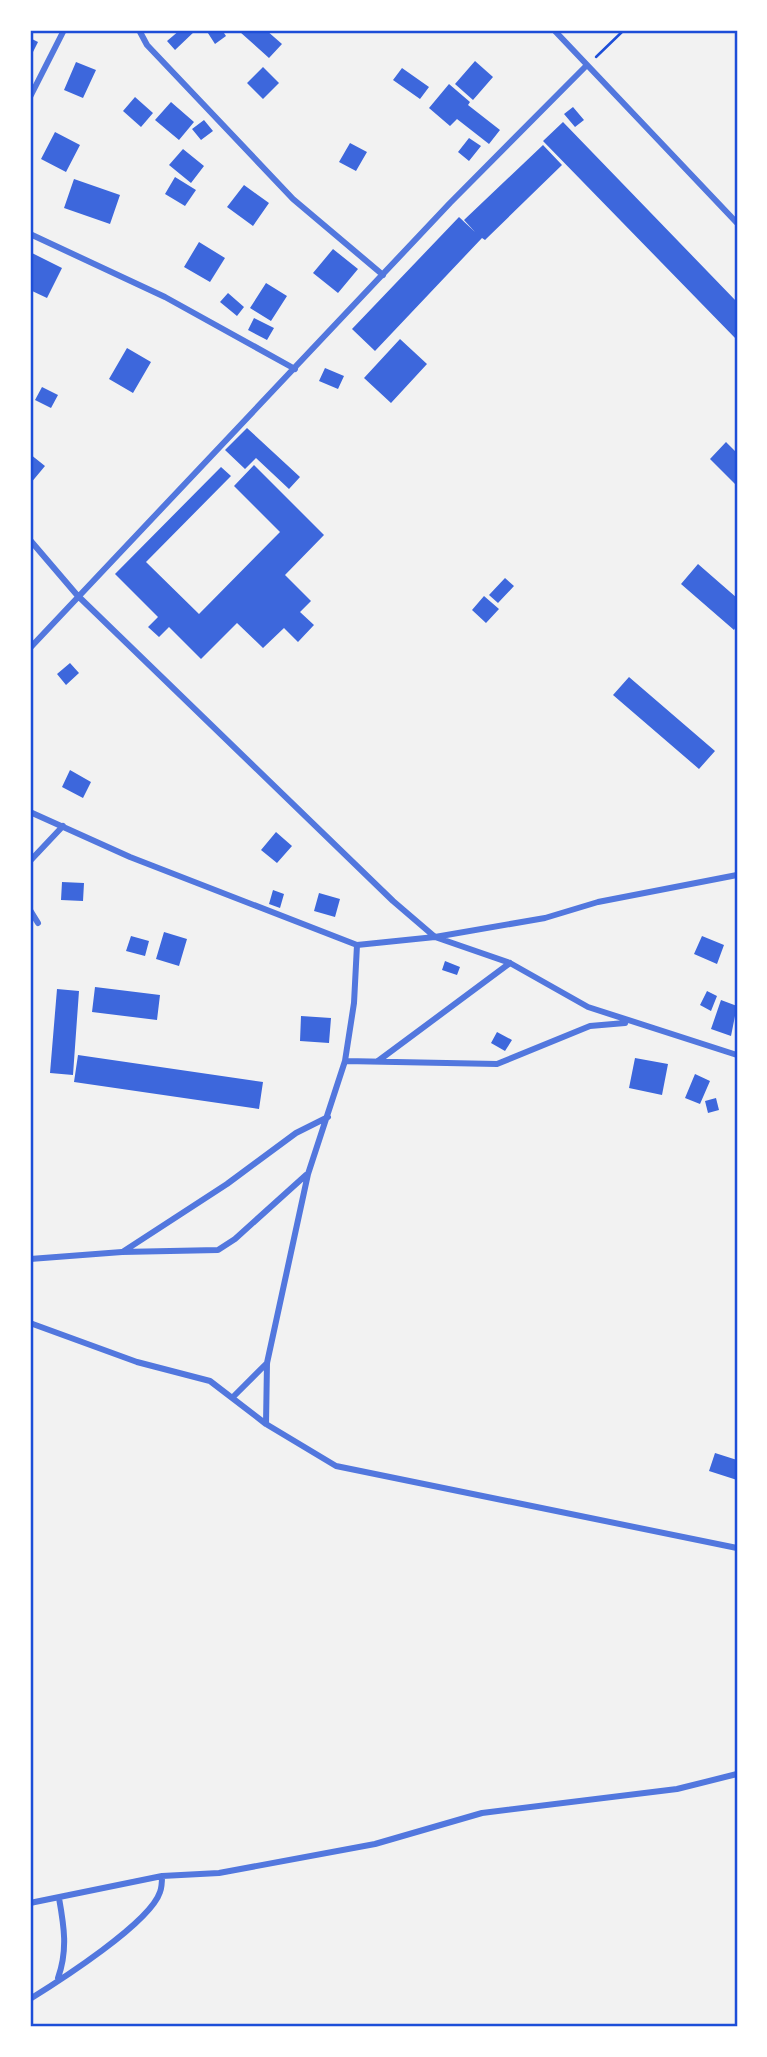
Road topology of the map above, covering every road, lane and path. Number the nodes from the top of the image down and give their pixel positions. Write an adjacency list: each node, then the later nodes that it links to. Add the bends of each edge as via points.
1 (64, 30): 6 (street)
2 (139, 30): 9 (street, via 147,45 293,199)
3 (554, 30): 5 (street)
4 (624, 30): 5 (path)
5 (586, 66): 7 (street); 9 (street)
6 (30, 97)
7 (737, 223)
8 (30, 234): 10 (street, via 165,297)
9 (383, 275): 10 (street)
10 (295, 369): 12 (street)
11 (30, 540): 12 (street)
12 (77, 595): 13 (street); 20 (street)
13 (30, 648)
14 (30, 812): 15 (street)
15 (63, 826): 16 (street); 21 (street, via 130,857)
16 (30, 861)
17 (737, 875): 20 (street, via 598,902 545,918)
18 (30, 910): 19 (street)
19 (38, 923)
20 (435, 937): 21 (street); 22 (street)
21 (357, 945): 25 (street)
22 (510, 963): 23 (street, via 572,999); 26 (street)
23 (631, 1023): 24 (street); 26 (street, via 590,1026 497,1064)
24 (737, 1055)
25 (345, 1061): 26 (street); 27 (street)
26 (378, 1061)
27 (328, 1117): 28 (street); 29 (street, via 296,1133)
28 (308, 1174): 29 (street, via 218,1250); 32 (street)
29 (122, 1252): 30 (street)
30 (30, 1259)
31 (30, 1323): 33 (street, via 137,1362 210,1381)
32 (267, 1363): 33 (street); 34 (street)
33 (233, 1396): 34 (street)
34 (266, 1424): 35 (street, via 336,1466)
35 (737, 1548)
36 (737, 1773): 37 (street, via 677,1789 482,1813 375,1844 219,1873)
37 (162, 1876): 38 (street); 40 (street, via 160,1894 148,1911 99,1955)
38 (59, 1898): 39 (street); 40 (street, via 66,1942)
39 (30, 1903)
40 (58, 1979): 41 (street)
41 (30, 1999)

